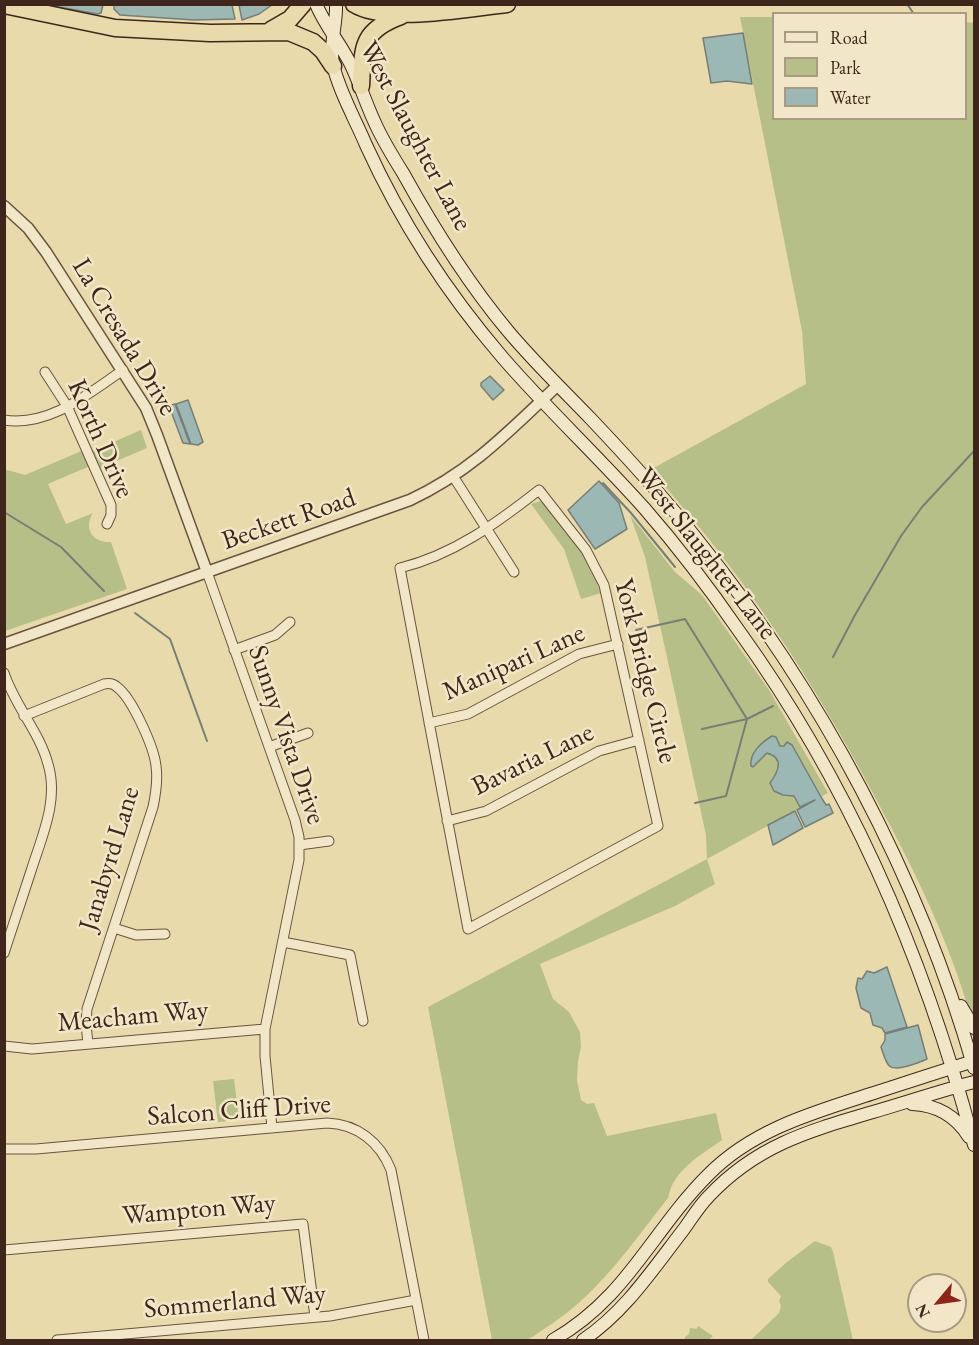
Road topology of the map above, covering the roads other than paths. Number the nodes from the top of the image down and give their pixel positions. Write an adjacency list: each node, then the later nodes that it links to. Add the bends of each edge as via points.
1 (303, 4): 8 (highway, via 290,19)
2 (316, 4): 9 (main road, West Slaughter Lane)
3 (336, 4): 9 (main road, West Slaughter Lane)
4 (354, 4): 7 (highway, via 373,13)
5 (507, 4): 7 (highway)
6 (4, 5): 8 (highway, via 116,28 210,33)
7 (405, 15): 11 (highway, via 382,24 369,37 362,51)
8 (270, 30): 10 (highway, via 310,40)
9 (334, 36): 10 (main road, West Slaughter Lane); 11 (main road, West Slaughter Lane)
10 (333, 66): 12 (main road, West Slaughter Lane)
11 (361, 86): 13 (main road, West Slaughter Lane, via 375,122)
12 (369, 152): 13 (main road, via 379,159 402,199); 15 (main road, West Slaughter Lane)
13 (417, 200): 16 (main road, West Slaughter Lane)
14 (4, 206): 17 (street, La Cresada Drive, via 46,252)
15 (400, 212): 16 (main road, via 410,208 418,212 443,251); 20 (main road, West Slaughter Lane, via 458,301)
16 (457, 264): 19 (main road, West Slaughter Lane, via 510,334)
17 (123, 370): 21 (street); 26 (street, La Cresada Drive, via 146,408)
18 (45, 372): 21 (street, Korth Drive)
19 (558, 385): 20 (street, Beckett Road); 38 (main road, West Slaughter Lane, via 648,481 725,575 790,670)
20 (543, 399): 23 (street, Beckett Road, via 493,447); 39 (main road, West Slaughter Lane, via 647,512 740,631 804,729)
21 (67, 406): 22 (street, via 37,419); 24 (street, Korth Drive, via 111,505)
22 (4, 420)
23 (453, 476): 25 (street); 26 (street, Beckett Road, via 401,504)
24 (107, 524)
25 (487, 530): 27 (street); 30 (street, York Bridge Circle, via 539,490 580,542 598,573); 34 (street, York Bridge Circle, via 400,568)
26 (207, 572): 29 (street, Beckett Road); 31 (street, Sunny Vista Drive)
27 (513, 572)
28 (290, 622): 31 (street, via 275,635)
29 (4, 644)
30 (618, 644): 34 (street, Manipari Lane, via 579,654 462,716); 36 (street, York Bridge Circle)
31 (234, 650): 37 (street, Sunny Vista Drive)
32 (4, 673): 33 (street)
33 (24, 716): 43 (street, Janabyrd Lane, via 111,684 122,692 146,733 156,768 155,797); 46 (street, via 48,762 52,796)
34 (429, 723): 40 (street, York Bridge Circle)
35 (308, 733): 37 (street)
36 (639, 740): 40 (street, Bavaria Lane, via 599,751 486,811); 40 (street, York Bridge Circle, via 658,826 468,929)
37 (269, 747): 42 (street, Sunny Vista Drive, via 295,820)
38 (872, 811): 39 (main road); 47 (main road, West Slaughter Lane)
39 (853, 820): 54 (main road, West Slaughter Lane, via 908,942)
40 (447, 821)
41 (329, 842): 42 (street)
42 (299, 845): 45 (street, Sunny Vista Drive)
43 (114, 928): 44 (street, via 136,935); 51 (street, Janabyrd Lane, via 87,1009)
44 (165, 934)
45 (283, 942): 48 (street, via 350,955); 50 (street, Sunny Vista Drive)
46 (4, 953)
47 (939, 962): 49 (main road); 53 (main road, West Slaughter Lane)
48 (363, 1021)
49 (975, 1028)
50 (266, 1029): 51 (street, Meacham Way); 58 (street, Sunny Vista Drive)
51 (88, 1044): 52 (street, Meacham Way, via 25,1049)
52 (4, 1046)
53 (974, 1064): 54 (main road)
54 (953, 1068): 56 (main road, West Slaughter Lane); 59 (main road, via 806,1115)
55 (975, 1082): 56 (main road)
56 (959, 1086): 57 (main road); 60 (main road, West Slaughter Lane)
57 (899, 1104): 60 (main road, via 926,1104 946,1113 964,1128); 62 (main road, via 818,1128)
58 (272, 1128): 61 (street, Salcon Cliff Drive); 66 (street, Salcon Cliff Drive, via 335,1124 361,1133 380,1149 393,1179)
59 (757, 1138): 62 (main road); 64 (main road, via 694,1189)
60 (975, 1145)
61 (4, 1149)
62 (765, 1151): 65 (main road, via 708,1197)
63 (4, 1250): 67 (street, Wampton Way, via 303,1224)
64 (637, 1264): 65 (main road); 70 (main road, via 605,1302)
65 (650, 1274): 71 (main road)
66 (416, 1300): 67 (street, Sommerland Way); 69 (street, Salcon Cliff Drive)
67 (315, 1317): 68 (street, Sommerland Way)
68 (57, 1341)
69 (424, 1341)
70 (553, 1341)
71 (583, 1341)

